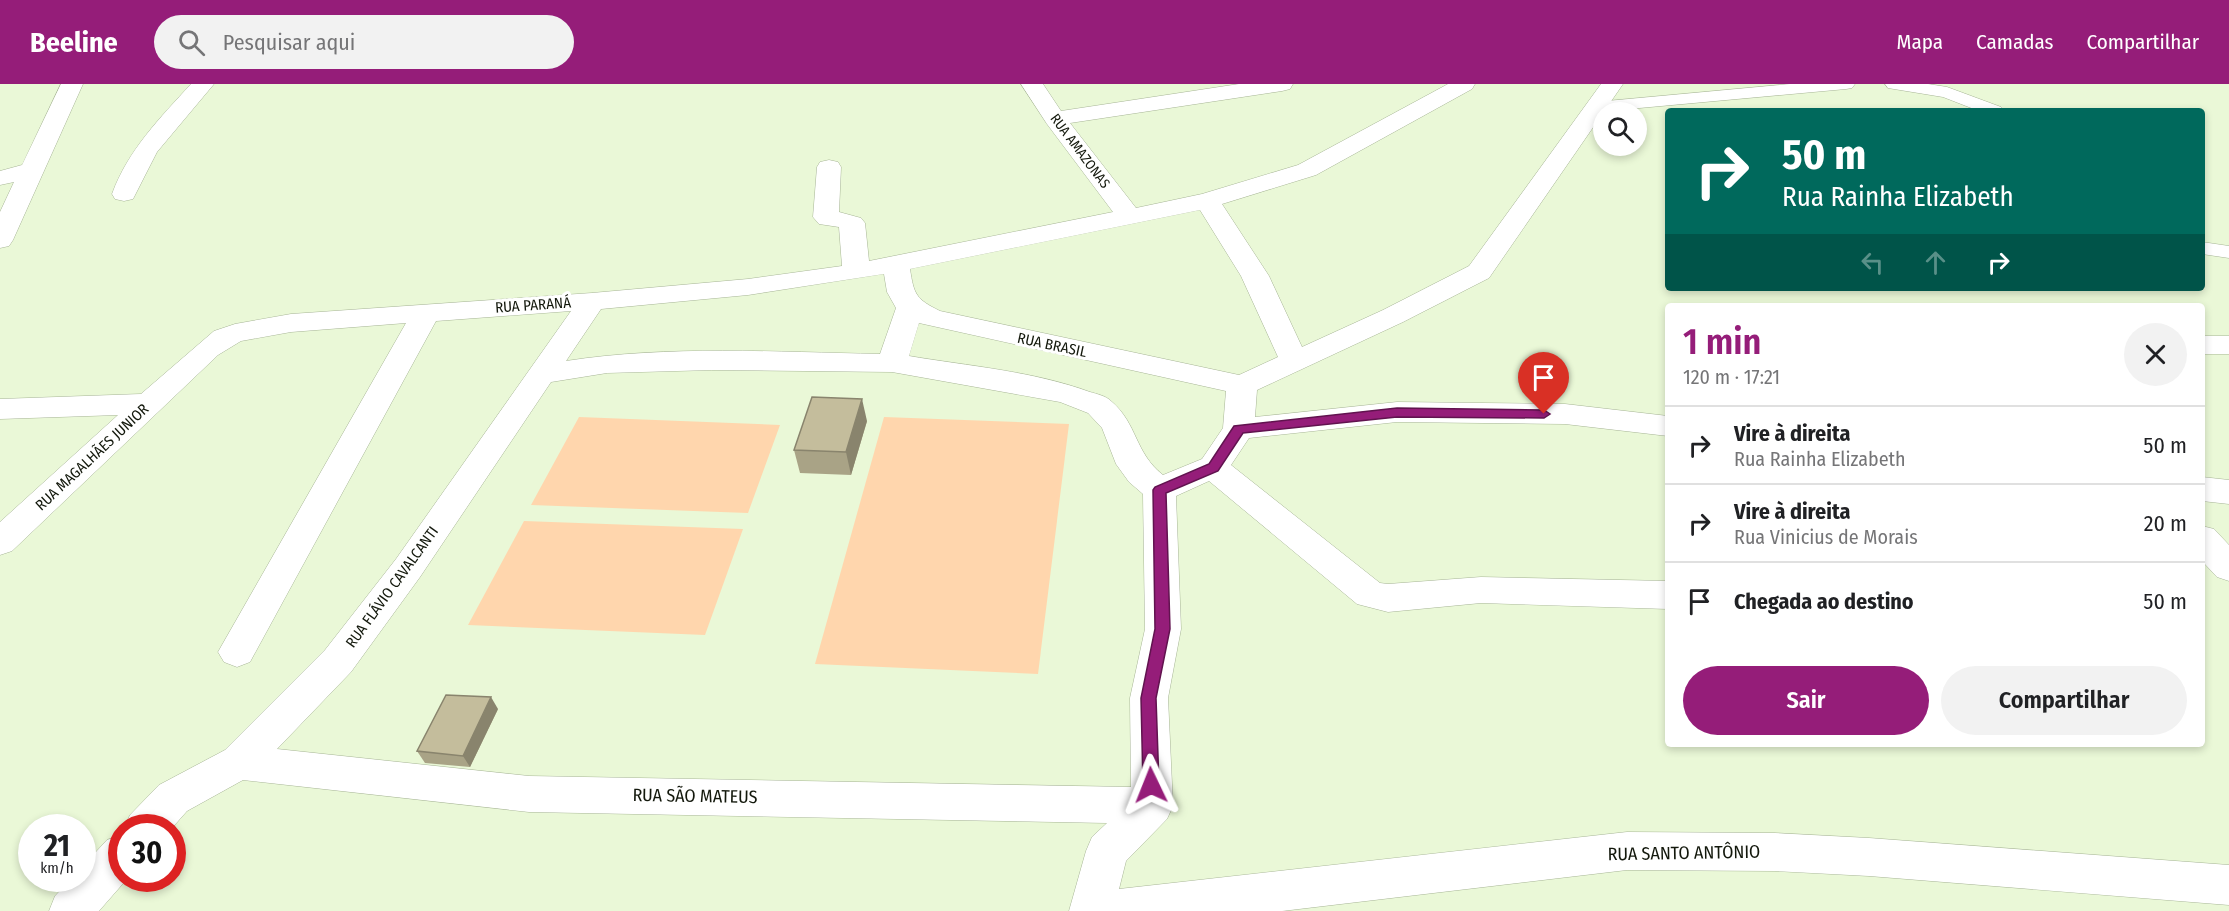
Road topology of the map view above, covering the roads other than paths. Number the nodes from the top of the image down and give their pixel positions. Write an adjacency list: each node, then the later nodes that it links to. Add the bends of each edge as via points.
1 (72, 84): 15 (street)
2 (203, 84): 17 (street, via 142,153)
3 (1032, 84): 13 (street, RUA AMAZONAS)
4 (1282, 84): 13 (street)
5 (1464, 84): 18 (street, RUA PARANÁ, via 1307,170)
6 (1612, 84): 9 (street)
7 (1846, 84): 10 (lane)
8 (1894, 84): 11 (lane, via 1947,92)
9 (1599, 102)
10 (1647, 102)
11 (1987, 108)
12 (1593, 111): 30 (street, via 1479,272 1393,316)
13 (1055, 119): 19 (street, RUA AMAZONAS)
14 (829, 167): 24 (street, via 826,217 852,224)
15 (34, 170): 16 (street); 20 (street)
16 (0, 178)
17 (124, 194)
18 (1207, 201): 19 (street, RUA PARANÁ); 30 (street, via 1255,276)
19 (1130, 217): 23 (street, RUA PARANÁ)
20 (0, 240)
21 (2205, 248): 22 (lane)
22 (2229, 252)
23 (896, 264): 24 (street, RUA PARANÁ); 26 (street, via 901,298)
24 (856, 272): 25 (street, RUA PARANÁ, via 748,287)
25 (592, 301): 27 (street, RUA PARANÁ); 33 (street, RUA FLÁVIO CAVALCANTI)
26 (910, 308): 31 (street); 34 (street, RUA BRASIL, via 947,322)
27 (426, 313): 32 (street, RUA PARANÁ, via 255,328 224,337); 47 (street)
28 (2205, 345): 29 (street)
29 (2229, 345)
30 (1293, 359): 34 (street)
31 (892, 363): 33 (street, via 630,363); 41 (street, via 1029,386 1099,406 1116,426 1133,465)
32 (183, 372): 35 (street, RUA MAGALHÃES JUNIOR)
33 (543, 374): 48 (street, RUA FLÁVIO CAVALCANTI, via 339,661)
34 (1242, 385): 38 (street)
35 (150, 404): 36 (street); 44 (street, RUA MAGALHÃES JUNIOR)
36 (0, 409)
37 (1665, 426): 38 (street, via 1565,414 1397,412)
38 (1239, 429): 39 (street)
39 (1213, 467): 41 (street); 46 (street, via 1370,594 1388,598 1481,590)
40 (2205, 489): 42 (street)
41 (1159, 490): 49 (street, via 1163,629 1149,698)
42 (2229, 492)
43 (2205, 541): 45 (street)
44 (0, 542)
45 (2229, 568)
46 (1665, 595)
47 (237, 652)
48 (239, 762): 49 (street, RUA SÃO MATEUS, via 529,794); 50 (street, RUA FLÁVIO CAVALCANTI, via 173,798)
49 (1152, 806): 54 (street, via 1107,852)
50 (158, 814)
51 (108, 870): 53 (street)
52 (2229, 885): 55 (street, RUA SANTO ANTÔNIO, via 1869,856 1627,851)
53 (71, 911)
54 (1091, 911)
55 (1106, 911)

